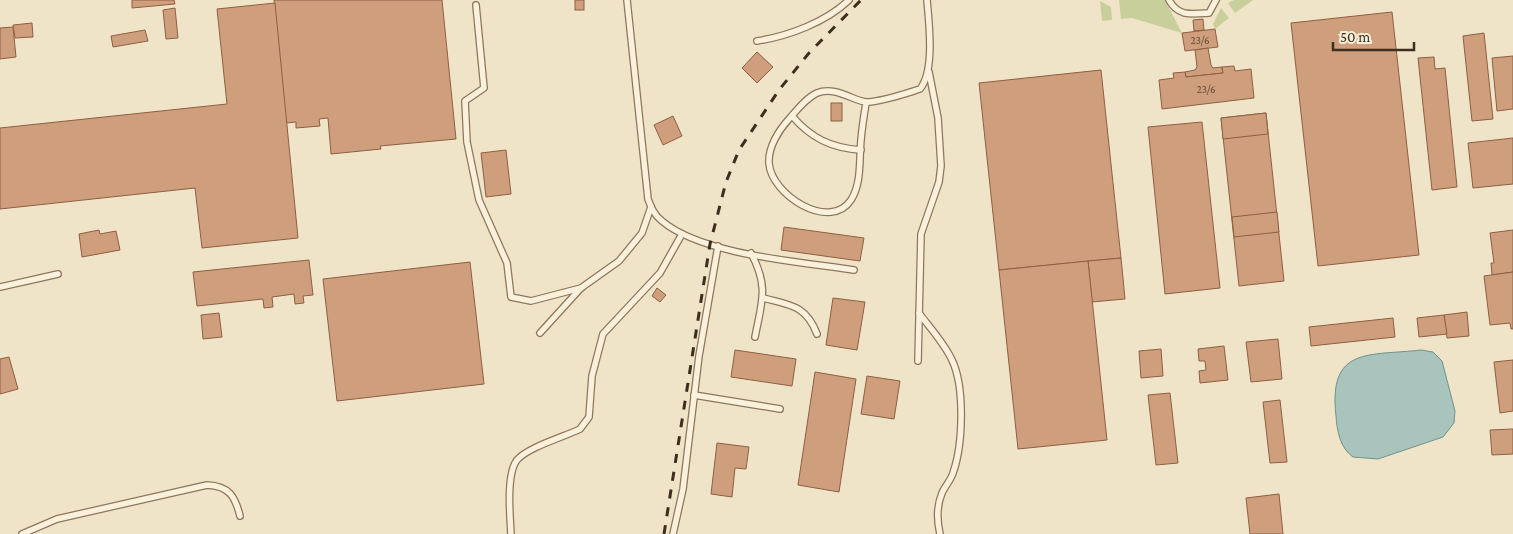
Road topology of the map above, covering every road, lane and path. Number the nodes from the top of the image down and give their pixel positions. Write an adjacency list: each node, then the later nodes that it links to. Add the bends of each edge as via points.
1 (627, 0): 12 (lane)
2 (849, 0): 7 (lane, via 794,32)
3 (927, 0): 8 (lane)
4 (1169, 0): 5 (lane, via 1174,8 1186,15 1209,12)
5 (1216, 0)
6 (476, 5): 19 (lane, via 484,88 465,101 467,142 479,200 507,262 511,297 532,301)
7 (758, 41)
8 (928, 68): 9 (lane, via 920,89); 21 (lane, via 938,118 941,166 939,182 921,234)
9 (866, 102): 10 (lane, via 846,94 823,92 811,97); 11 (lane)
10 (792, 116): 11 (lane, via 820,141); 11 (lane, via 776,137 769,165 783,191 800,205 834,212 847,204 857,186)
11 (861, 150)
12 (651, 207): 13 (lane, via 661,221); 19 (lane, via 642,233 619,261)
13 (682, 234): 14 (lane); 30 (lane, via 660,273 603,334 592,376 586,424 531,450 517,461 510,496)
14 (718, 246): 15 (lane); 26 (lane)
15 (751, 253): 16 (lane); 20 (lane, via 762,276)
16 (854, 270)
17 (58, 274): 18 (lane)
18 (0, 287)
19 (581, 288): 22 (lane)
20 (763, 298): 23 (lane, via 802,310); 24 (lane)
21 (919, 313): 25 (lane); 32 (lane, via 952,360 958,382 959,444 952,478 939,501)
22 (540, 332)
23 (817, 334)
24 (755, 337)
25 (918, 360)
26 (694, 395): 27 (lane); 31 (lane, via 683,489)
27 (780, 409)
28 (240, 516): 29 (lane, via 228,490 202,486 57,519)
29 (22, 534)
30 (510, 534)
31 (673, 534)
32 (940, 534)

